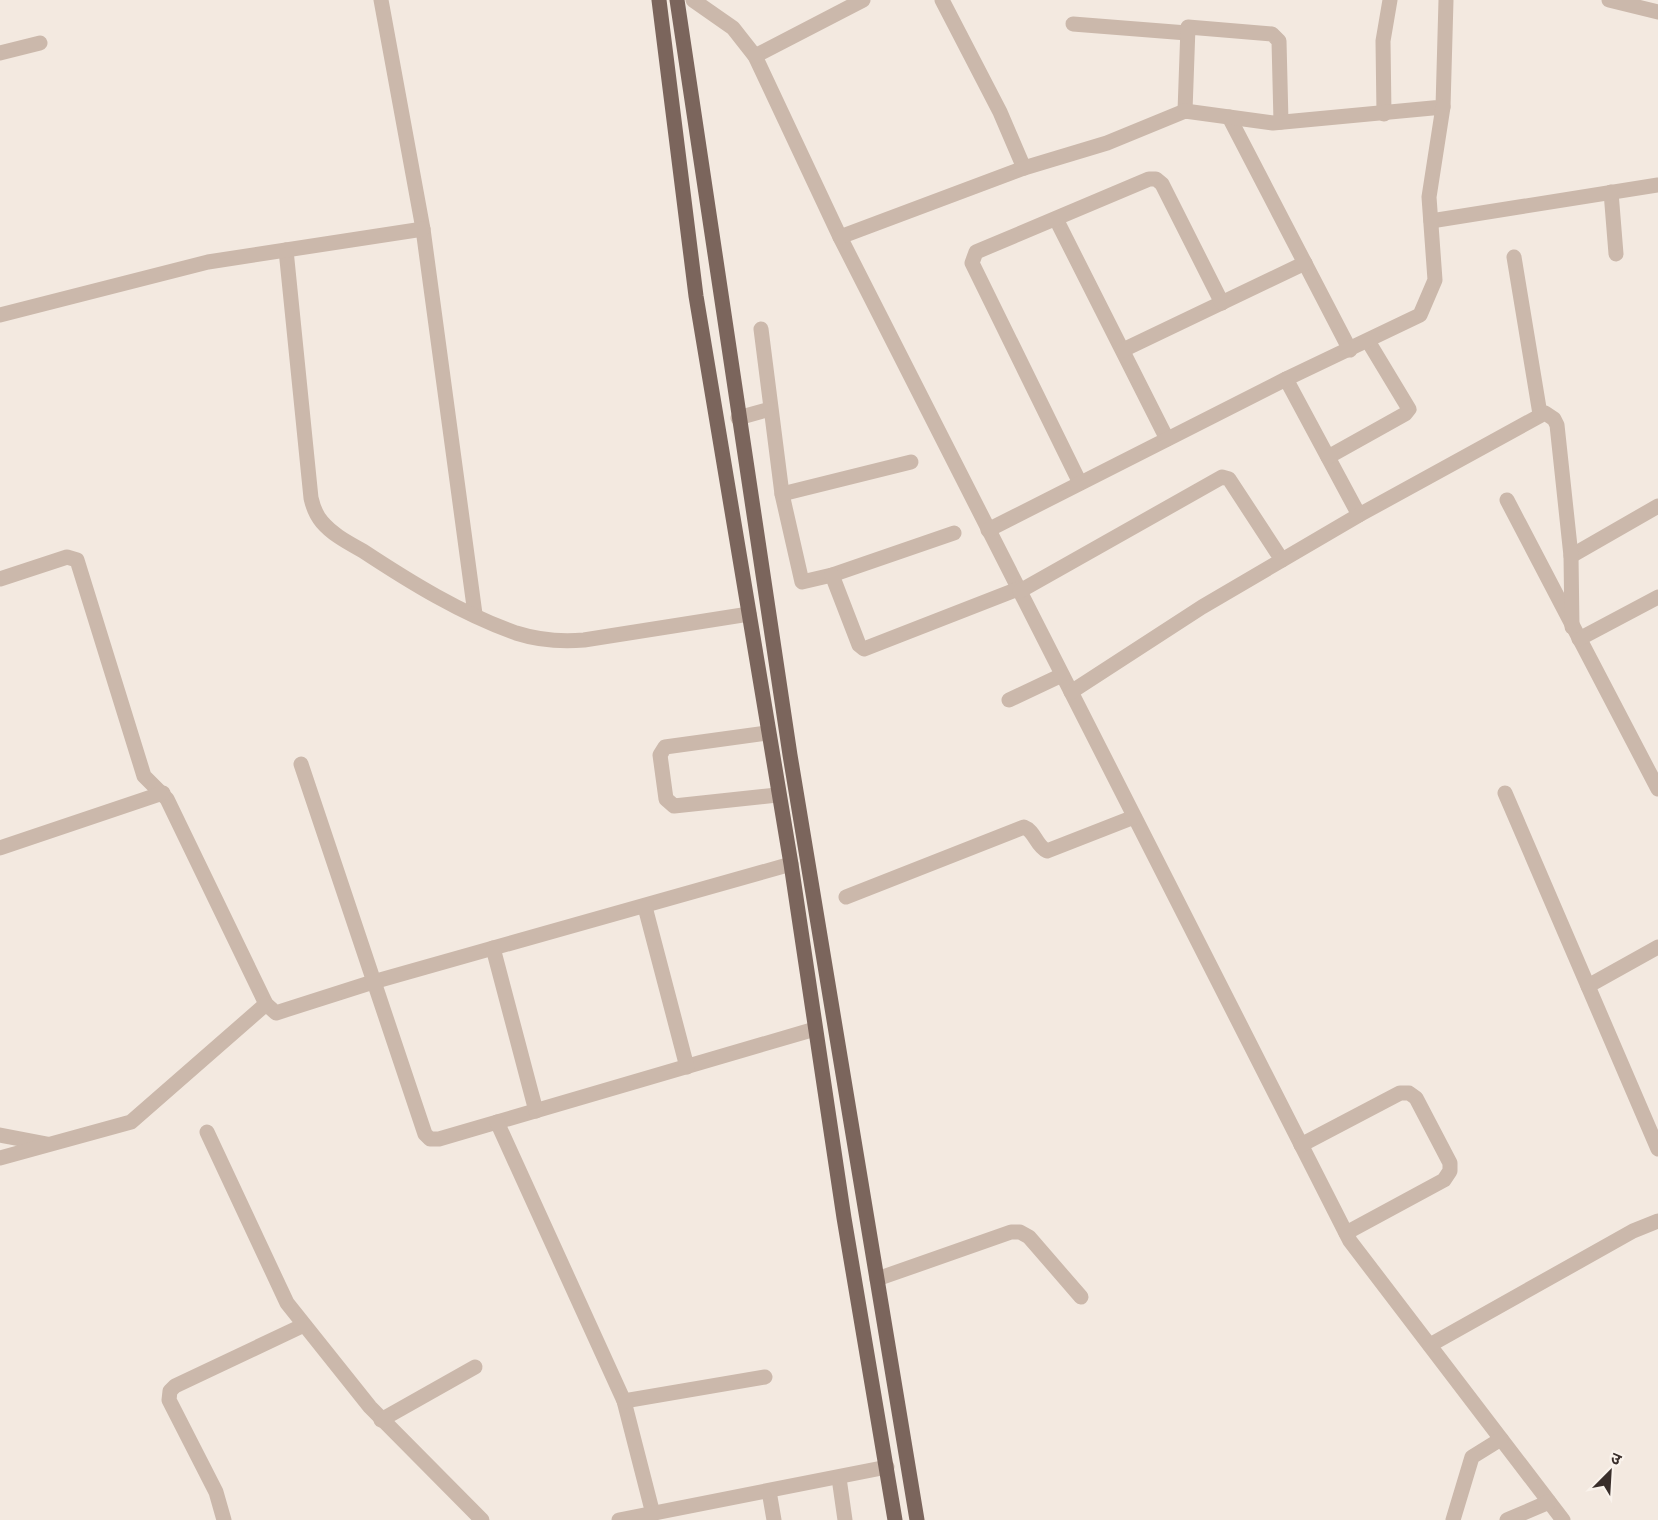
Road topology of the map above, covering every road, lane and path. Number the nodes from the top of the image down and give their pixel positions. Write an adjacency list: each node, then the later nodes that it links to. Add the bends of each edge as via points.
1 (381, 0): 26 (street)
2 (659, 0): 59 (main road, via 696,296)
3 (677, 0): 41 (main road)
4 (693, 0): 15 (street, via 733,28)
5 (863, 0): 15 (street)
6 (942, 0): 21 (street)
7 (1390, 0): 18 (street, via 1383,41)
8 (1446, 0): 16 (street)
9 (1609, 0): 10 (street)
10 (1658, 12)
11 (1073, 24): 12 (street)
12 (1186, 33): 17 (street); 20 (street, via 1190,26 1277,36)
13 (40, 43): 14 (street)
14 (0, 53)
15 (755, 56): 27 (street)
16 (1443, 107): 18 (street); 25 (street, via 1429,197)
17 (1185, 111): 19 (street); 21 (street, via 1107,143)
18 (1384, 114): 20 (street)
19 (1229, 117): 20 (street); 31 (street)
20 (1281, 122)
21 (1024, 168): 27 (street)
22 (1658, 185): 23 (street)
23 (1611, 192): 25 (street); 29 (street)
24 (1056, 219): 32 (street, via 1156,179); 36 (street); 45 (street, via 976,252 972,263)
25 (1431, 221): 35 (street, via 1435,280 1424,308 1413,320)
26 (423, 229): 28 (street); 58 (street)
27 (840, 237): 50 (street)
28 (286, 250): 33 (street, via 208,262); 58 (street, via 314,511 333,532 383,565)
29 (1616, 255)
30 (1514, 257): 40 (street)
31 (1305, 262): 32 (street); 37 (street)
32 (1222, 303): 36 (street)
33 (0, 315)
34 (761, 329): 39 (street)
35 (1368, 341): 37 (street); 43 (street, via 1408,409)
36 (1123, 350): 42 (street)
37 (1350, 350): 38 (street)
38 (1286, 379): 42 (street); 43 (street)
39 (770, 409): 41 (street); 46 (street)
40 (1540, 414): 49 (street); 52 (street, via 1550,415 1557,425)
41 (738, 418): 92 (main road)
42 (1167, 439): 45 (street)
43 (1328, 457): 49 (street)
44 (911, 462): 46 (street)
45 (1080, 483): 50 (street)
46 (782, 494): 54 (street, via 800,579 806,583)
47 (1507, 500): 60 (street)
48 (1658, 506): 52 (street)
49 (1359, 515): 53 (street)
50 (988, 530): 56 (street)
51 (954, 533): 54 (street)
52 (1571, 556): 60 (street)
53 (1282, 560): 56 (street, via 1229,479 1222,477); 62 (street)
54 (832, 576): 56 (street, via 864,649)
55 (0, 579): 68 (street, via 67,557 77,560 144,776)
56 (1019, 590): 61 (street)
57 (1658, 597): 60 (street)
58 (475, 614): 59 (street, via 516,633 561,642)
59 (749, 614): 64 (main road)
60 (1576, 633): 66 (street)
61 (1062, 675): 62 (street); 63 (street)
62 (1071, 692): 70 (street)
63 (1009, 700)
64 (767, 733): 69 (main road); 69 (street, via 665,747 660,754 666,799 674,806)
65 (301, 764): 77 (street)
66 (1658, 789)
67 (1505, 793): 78 (street)
68 (163, 794): 71 (street); 79 (street)
69 (777, 795): 72 (main road)
70 (1134, 817): 73 (street, via 1047,851 1024,827); 87 (street)
71 (0, 848)
72 (791, 864): 74 (street); 80 (main road)
73 (846, 897)
74 (645, 907): 76 (street); 81 (street)
75 (1658, 947): 78 (street)
76 (493, 948): 77 (street); 82 (street)
77 (373, 982): 79 (street, via 281,1013); 83 (street, via 425,1134 430,1139 439,1139)
78 (1588, 986): 88 (street)
79 (266, 1004): 86 (street, via 131,1122)
80 (815, 1029): 81 (street); 101 (main road)
81 (687, 1067): 82 (street)
82 (536, 1111): 83 (street)
83 (497, 1122): 98 (street)
84 (207, 1132): 94 (street, via 280,1292)
85 (0, 1135): 86 (street)
86 (52, 1145): 89 (street)
87 (1301, 1145): 91 (street); 91 (street, via 1408,1092 1416,1098 1450,1163 1444,1180)
88 (1658, 1149)
89 (0, 1158)
90 (1658, 1221): 95 (street, via 1633,1231)
91 (1346, 1233): 95 (street)
92 (877, 1279): 93 (street, via 1020,1232 1029,1237); 113 (main road)
93 (1081, 1297)
94 (304, 1325): 99 (street); 107 (street, via 170,1391 169,1400 216,1492)
95 (1430, 1345): 100 (street)
96 (475, 1367): 99 (street)
97 (765, 1377): 98 (street)
98 (624, 1401): 106 (street)
99 (381, 1420): 108 (street)
100 (1502, 1439): 104 (street); 114 (street, via 1472,1457)
101 (887, 1467): 102 (street); 112 (main road)
102 (838, 1478): 103 (street); 111 (street)
103 (769, 1491): 105 (street); 110 (street)
104 (1549, 1502): 115 (street); 116 (street)
105 (699, 1513): 106 (street)
106 (644, 1517): 109 (street)
107 (224, 1520)
108 (483, 1520)
109 (619, 1520)
110 (774, 1520)
111 (845, 1520)
112 (895, 1520)
113 (917, 1520)
114 (1453, 1520)
115 (1507, 1520)
116 (1563, 1520)

